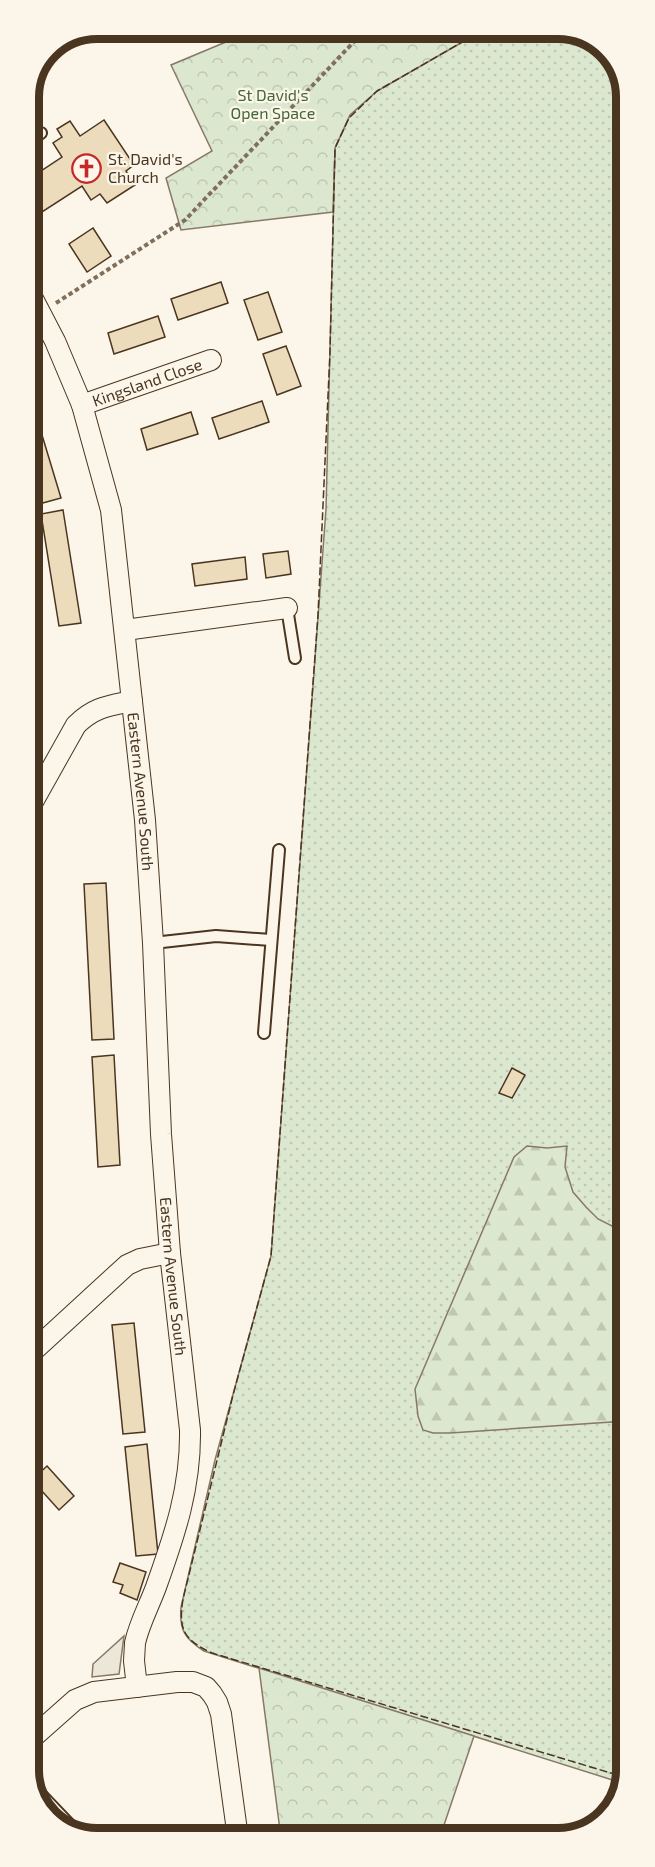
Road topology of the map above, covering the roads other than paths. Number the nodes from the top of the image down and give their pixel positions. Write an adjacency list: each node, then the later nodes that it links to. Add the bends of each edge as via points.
1 (39, 311): 3 (street, Eastern Avenue South)
2 (212, 360): 3 (street, Kingsland Close)
3 (82, 405): 5 (street, Eastern Avenue South, via 111,510)
4 (287, 608): 5 (street); 6 (lane)
5 (125, 630): 7 (street, Eastern Avenue South)
6 (295, 658)
7 (132, 700): 8 (street, via 97,708 81,720); 11 (street, Eastern Avenue South)
8 (39, 791)
9 (279, 850): 10 (lane)
10 (271, 940): 11 (lane, via 216,936); 12 (lane)
11 (153, 943): 13 (street, Eastern Avenue South)
12 (264, 1033)
13 (170, 1253): 14 (street, via 140,1259 119,1271); 15 (street, Eastern Avenue South, via 190,1430 189,1471 186,1491 135,1644)
14 (39, 1346)
15 (136, 1687): 16 (street, via 86,1695); 17 (street, via 193,1682 212,1694 221,1713)
16 (39, 1732)
17 (237, 1828)

